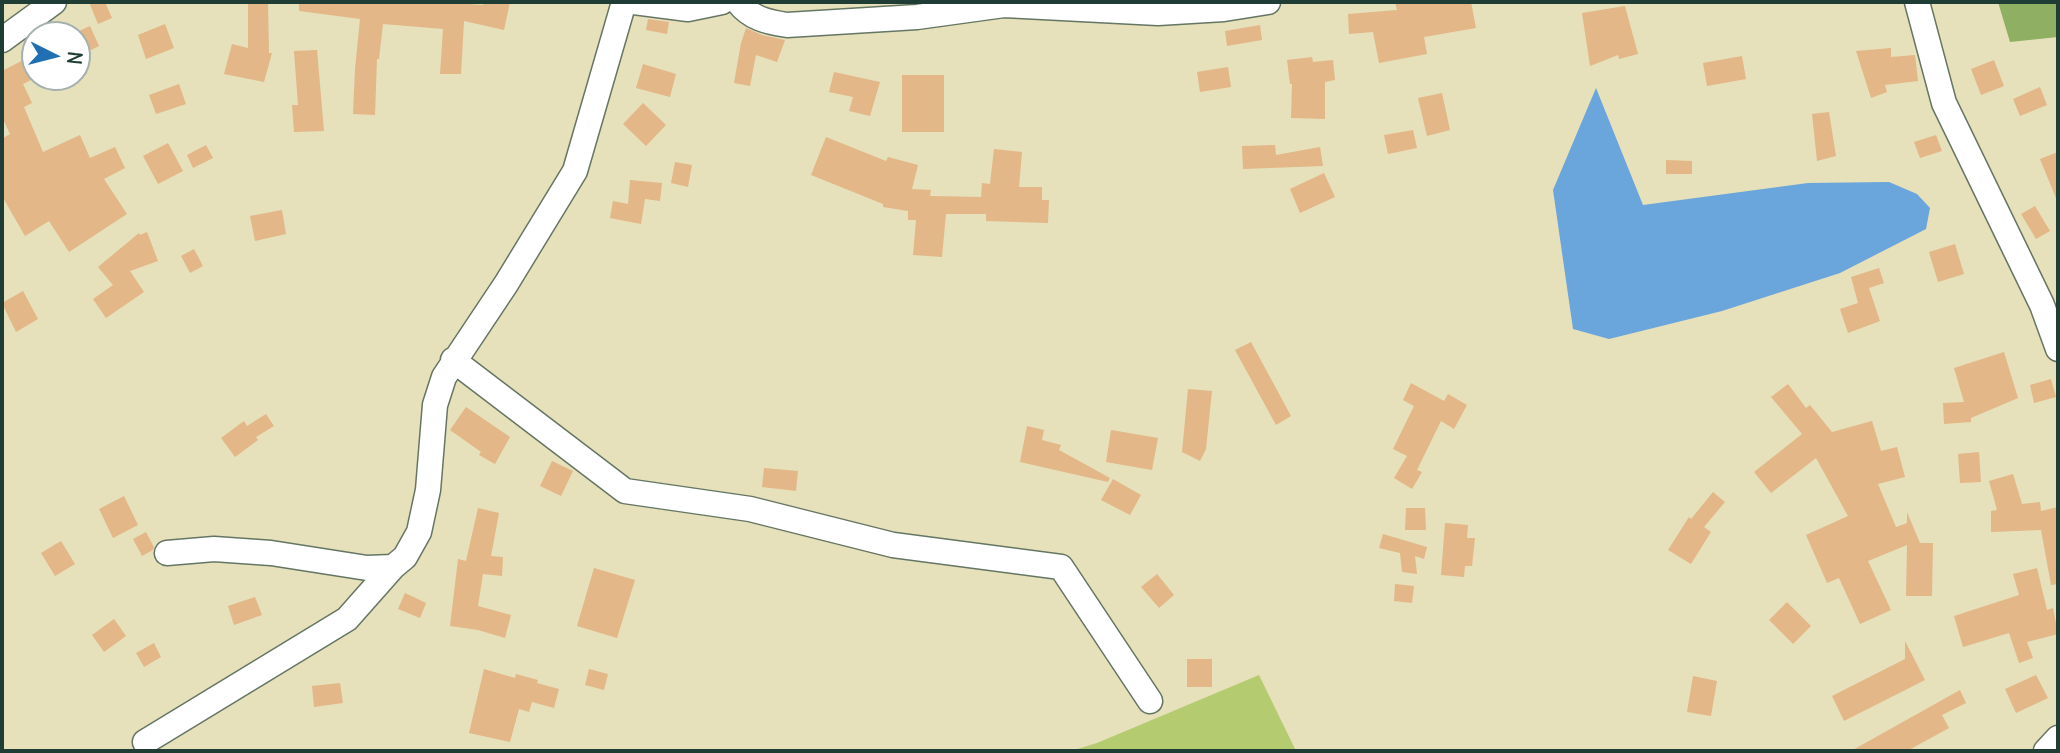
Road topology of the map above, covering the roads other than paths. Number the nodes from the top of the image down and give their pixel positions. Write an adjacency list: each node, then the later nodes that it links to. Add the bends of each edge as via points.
1 (54, 2): 8 (street)
2 (624, 2): 10 (street, via 575,171)
3 (634, 2): 4 (street, via 688,9)
4 (722, 2)
5 (737, 2): 6 (street, via 754,17 787,25 917,17 1004,5 1158,13)
6 (1268, 2)
7 (1917, 2): 9 (street, via 1944,103 2042,305)
8 (2, 40)
9 (2058, 349)
10 (453, 360): 12 (street, via 435,405 428,490 419,531 405,557); 13 (street, via 625,491 750,509 893,545 1061,567)
11 (167, 553): 12 (street, via 214,549 367,568)
12 (393, 567): 15 (street, via 347,619)
13 (1150, 701)
14 (2058, 738): 16 (street)
15 (145, 742)
16 (2046, 751)

